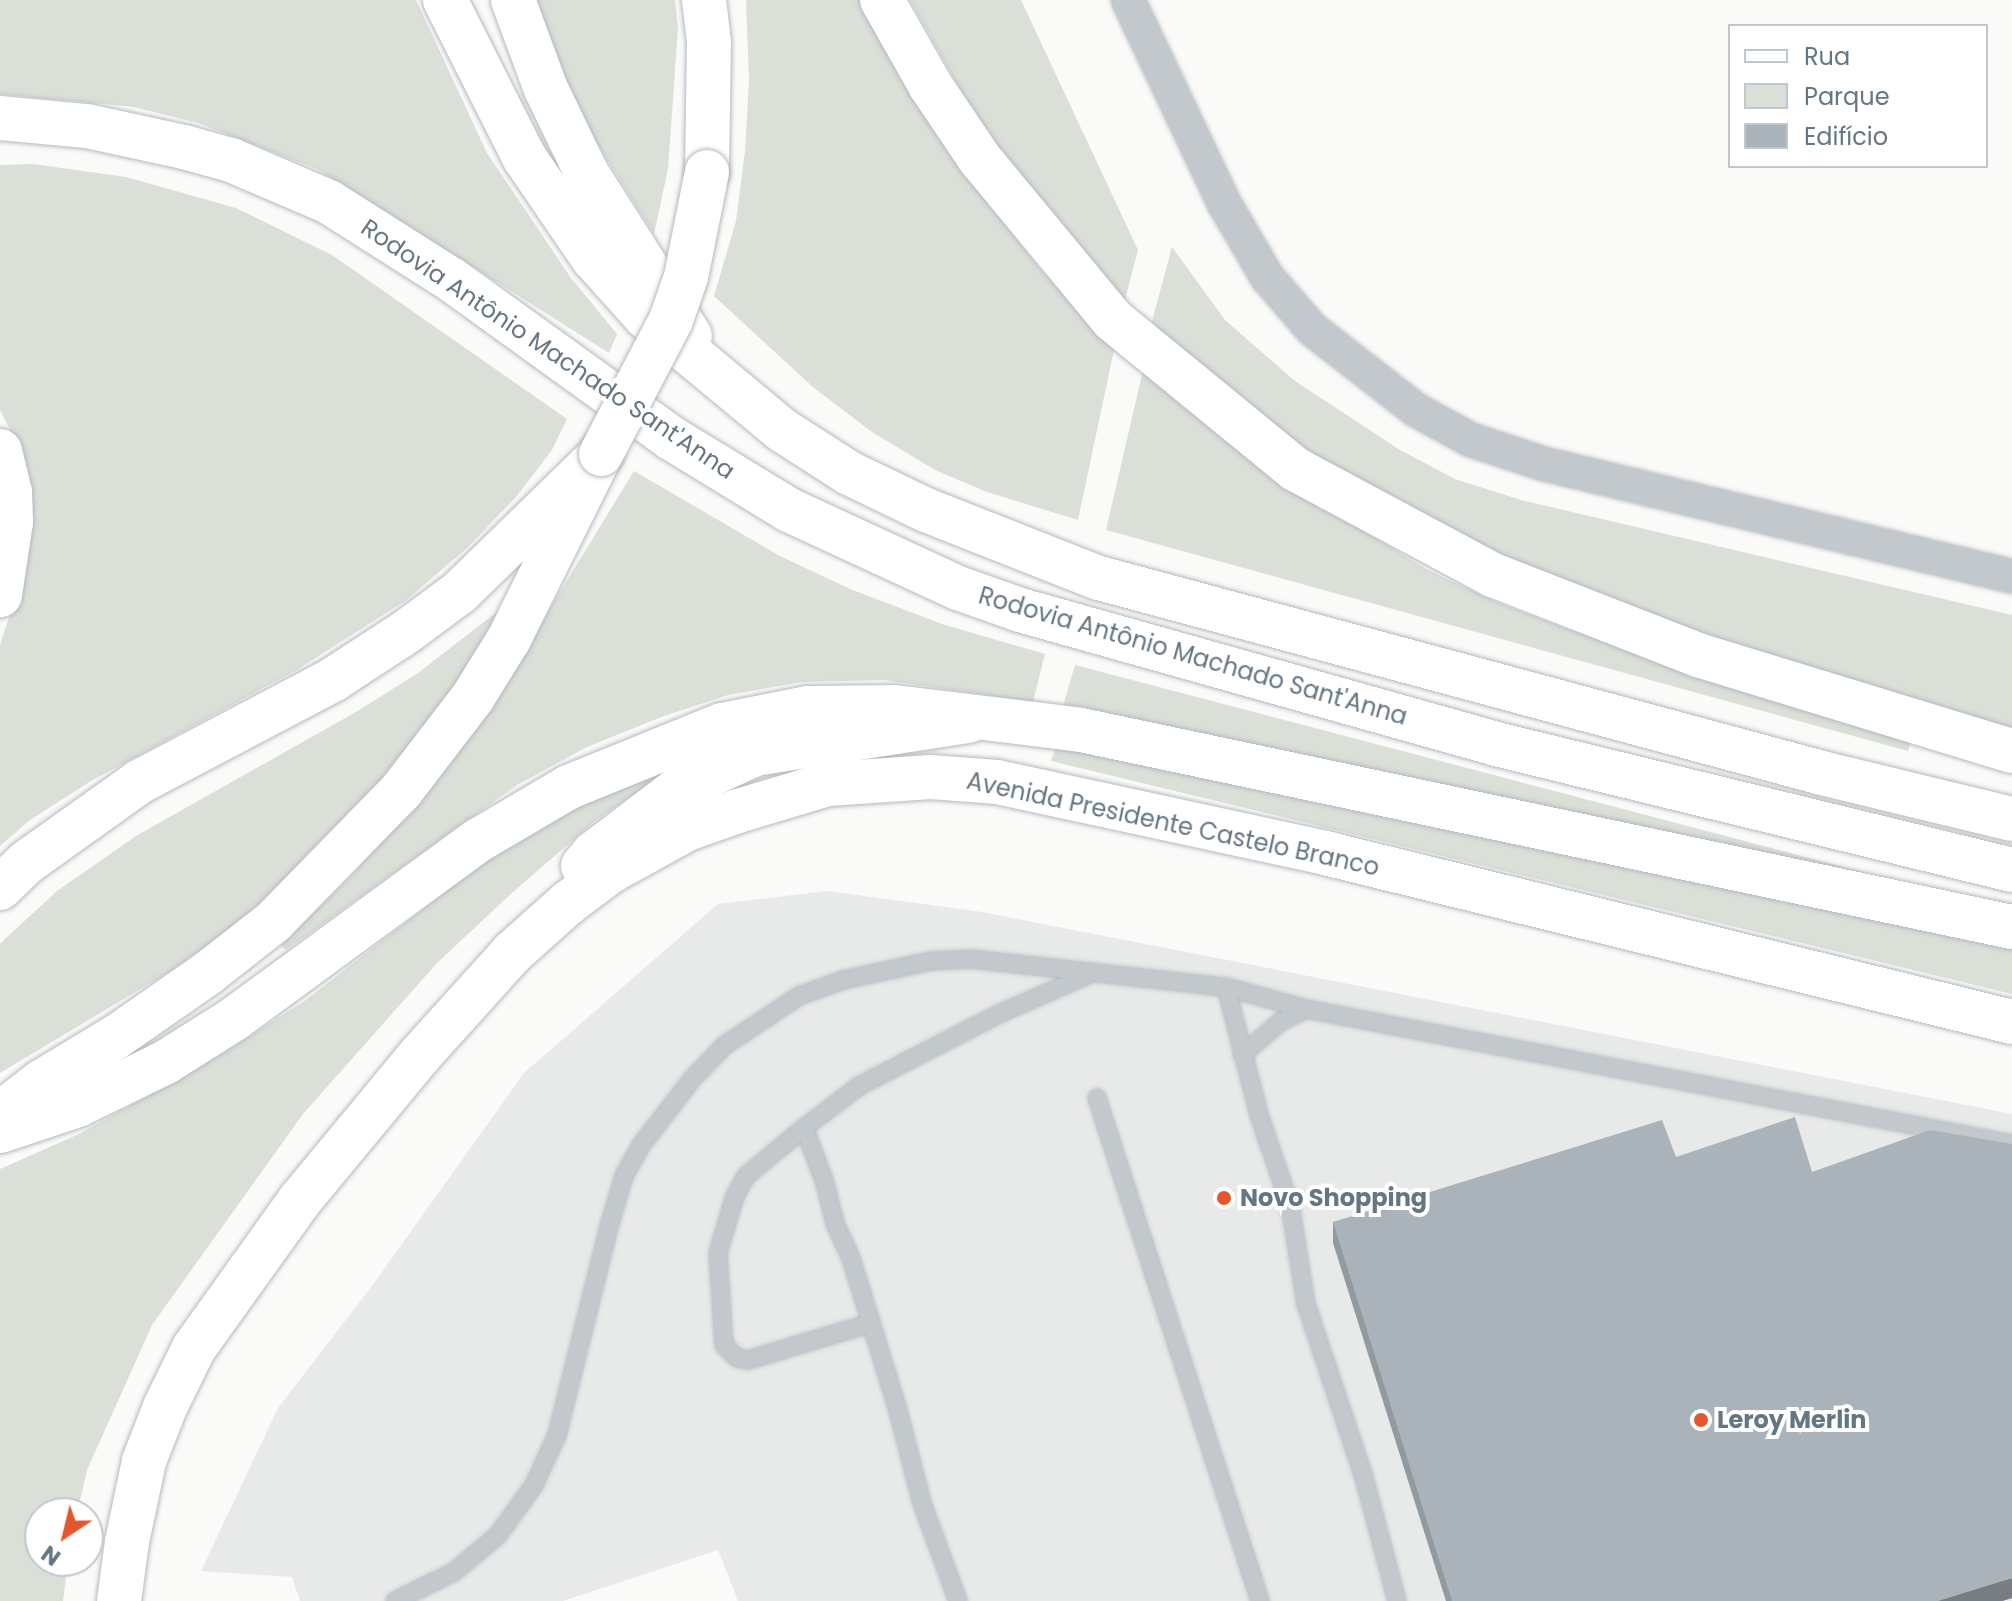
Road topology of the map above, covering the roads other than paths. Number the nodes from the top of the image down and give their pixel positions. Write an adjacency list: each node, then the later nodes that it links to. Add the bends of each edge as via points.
1 (445, 0): 7 (main road, Rodovia Antônio Machado Sant'Anna, via 502,117 554,204 646,317)
2 (513, 0): 7 (main road, via 546,89 586,172)
3 (704, 0): 9 (main road, bridge, via 709,42 707,172 686,277 671,320)
4 (882, 0): 13 (main road, via 979,158 1103,309 1295,469 1493,575 1701,656)
5 (1128, 0): 10 (street, via 1224,203 1267,277 1312,329 1416,410 1471,440 1544,464)
6 (0, 118): 15 (main road, Rodovia Antônio Machado Sant'Anna, via 72,123 184,147 231,160 329,202 452,280 684,446 789,510 958,588 1496,744)
7 (710, 368): 14 (main road, Rodovia Antônio Machado Sant'Anna, via 782,430 849,473 926,510 1099,578 1822,773)
8 (0, 451): 11 (main road, via 11,522)
9 (601, 454): 16 (main road, via 460,592 406,632 334,679 139,782 27,862); 25 (main road, via 509,639 473,697 401,791 273,922 208,973)
10 (2012, 576)
11 (0, 595)
12 (984, 719): 17 (main road, via 1081,730); 18 (main road, via 795,745 755,754 711,773 668,797 594,853); 27 (main road, via 895,707 808,708 722,725 656,749 569,787 479,840 234,1019 166,1062 78,1105)
13 (2012, 751)
14 (2012, 819)
15 (2012, 870)
16 (0, 888)
17 (2012, 927)
18 (513, 952): 22 (main road, Avenida Presidente Castelo Branco, via 611,871 687,829 828,784 931,777 997,782 1329,854); 30 (main road, Avenida Presidente Castelo Branco, via 300,1200 194,1348 144,1461)
19 (1090, 974): 20 (lane); 26 (lane, via 859,1086); 31 (lane, via 971,959 881,970 799,996 725,1045 659,1122 624,1176 557,1435 534,1485 498,1535 454,1572)
20 (1226, 987): 21 (lane); 23 (lane)
21 (1306, 1009): 23 (lane, via 1280,1022); 28 (lane)
22 (2012, 1022)
23 (1242, 1055): 34 (lane, via 1290,1205 1306,1304 1363,1474)
24 (1097, 1098): 33 (lane)
25 (0, 1114)
26 (804, 1128): 29 (lane); 29 (lane, via 746,1176 735,1196 718,1253 724,1345 737,1358 748,1360)
27 (0, 1131)
28 (2012, 1144)
29 (871, 1323): 32 (lane, via 922,1503)
30 (119, 1601)
31 (395, 1601)
32 (958, 1601)
33 (1260, 1601)
34 (1397, 1601)

